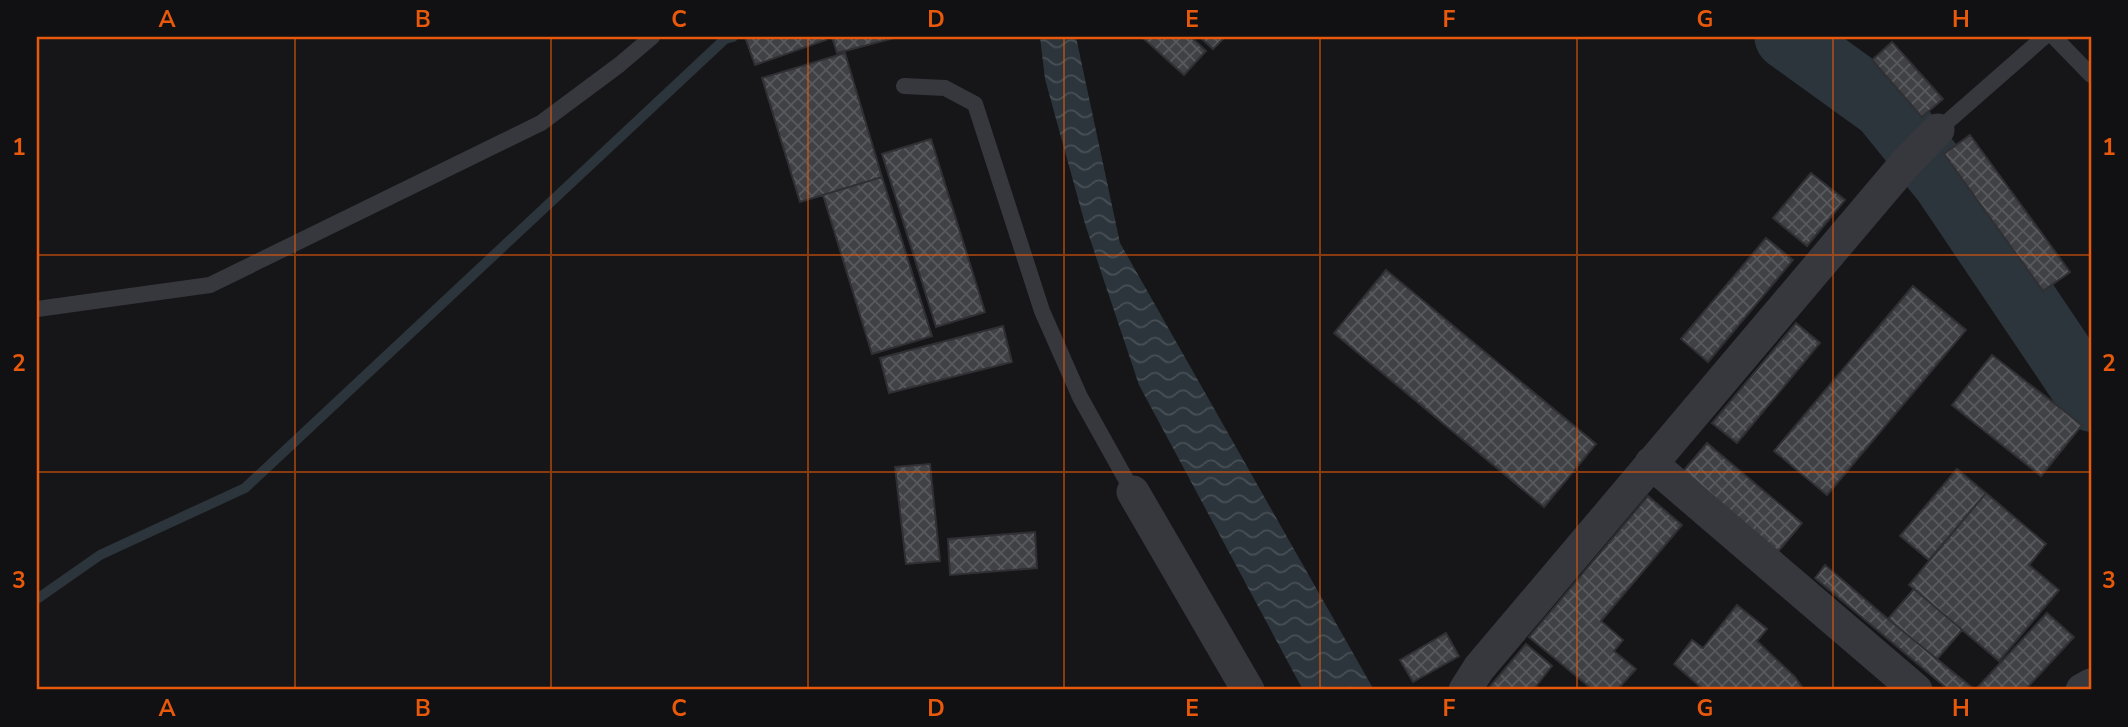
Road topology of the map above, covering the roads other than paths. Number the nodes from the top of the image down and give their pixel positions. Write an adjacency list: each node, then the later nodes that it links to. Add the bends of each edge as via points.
1 (652, 37): 7 (lane, via 541,123 210,285)
2 (2044, 37): 6 (lane)
3 (2054, 37): 4 (lane)
4 (2091, 75)
5 (904, 86): 9 (lane, via 945,88 975,104 1042,311 1080,397)
6 (1938, 130): 8 (street)
7 (37, 309)
8 (1651, 463): 12 (street, via 1479,667); 13 (street)
9 (1133, 492): 11 (street)
10 (2091, 685): 14 (street)
11 (1248, 690)
12 (1465, 690)
13 (1916, 690)
14 (2082, 690)

